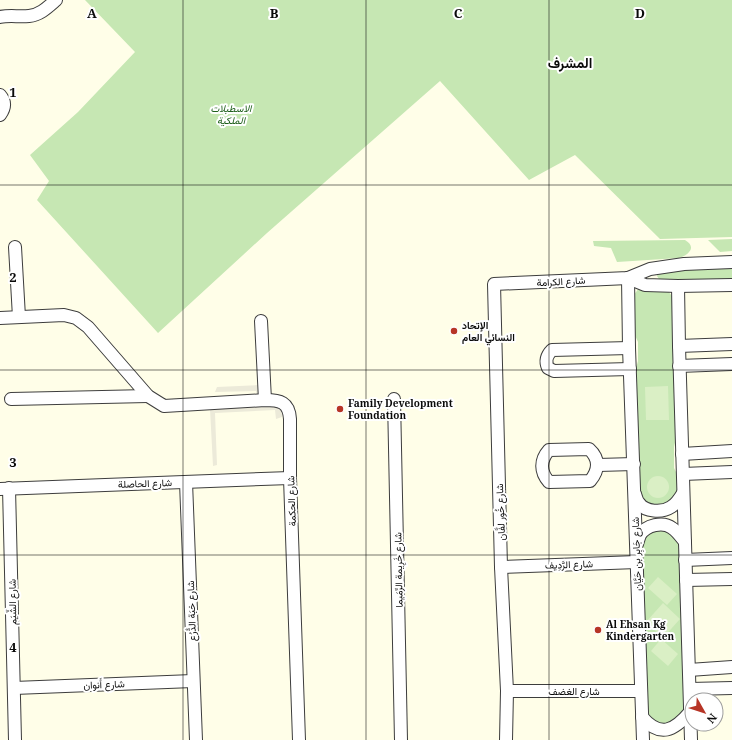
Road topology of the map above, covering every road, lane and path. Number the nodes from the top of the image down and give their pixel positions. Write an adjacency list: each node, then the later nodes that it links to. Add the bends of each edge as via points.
1 (56, 0): 2 (street, via 38,14)
2 (0, 17)
3 (0, 95): 4 (street, via 4,108)
4 (0, 115)
5 (15, 247): 11 (street)
6 (732, 262): 7 (street, شارع الكرامة, via 684,264 650,269)
7 (628, 278): 8 (street, شارع الكرامة); 9 (street, شارع الكرامة, via 645,285); 16 (street, شارع جَابِر بن حَيَّان)
8 (494, 284): 40 (street, شارع خُور لفَّان)
9 (678, 286): 10 (street, شارع الكرامة); 15 (street)
10 (732, 286)
11 (19, 317): 12 (street, شارع الحكمة); 20 (street, شارع الحكمة, via 64,315 76,318 88,327)
12 (0, 318)
13 (261, 321): 23 (street)
14 (732, 344): 15 (street)
15 (679, 346): 18 (street)
16 (629, 348): 19 (street, شارع جَابِر بن حَيَّان); 19 (street, via 552,350 547,354 546,362 548,368 554,371)
17 (732, 364): 18 (street)
18 (679, 366): 25 (street)
19 (630, 369): 26 (street, شارع جَابِر بن حَيَّان)
20 (148, 396): 21 (street); 23 (street, شارع الحكمة, via 164,406)
21 (11, 399)
22 (394, 399): 56 (street, شارع خَرِيمة الرِّمَيما)
23 (265, 400): 30 (street, شارع الحكمة, via 280,401 286,405 290,413)
24 (732, 451): 25 (street)
25 (682, 454): 29 (street)
26 (634, 464): 27 (street); 33 (street, شارع جَابِر بن حَيَّان)
27 (598, 465): 27 (street, via 595,455 589,449 549,450 544,455 542,466 544,476 549,482 590,481 596,475)
28 (732, 472): 29 (street)
29 (683, 474): 34 (street)
30 (290, 478): 31 (street, شارع الحاصلة); 55 (street, شارع الحكمة)
31 (186, 482): 32 (street, شارع الحاصلة); 45 (street, شارع خبَة الدُّرُع)
32 (4, 489): 46 (street, شارع الشِّيَم)
33 (634, 493): 34 (street, via 639,504 658,511 672,507); 36 (street, شارع جَابِر بن حَيَّان)
34 (683, 493): 35 (street)
35 (685, 542): 36 (street, via 677,532 664,524 649,528 641,534); 38 (street)
36 (636, 544): 39 (street, شارع جَابِر بن حَيَّان)
37 (732, 558): 38 (street)
38 (685, 560): 42 (street)
39 (636, 562): 40 (street, شارع الرَّدِيف); 50 (street, شارع جَابِر بن حَيَّان)
40 (502, 566): 49 (street, شارع خُور لفَّان)
41 (732, 579): 42 (street)
42 (686, 580): 44 (street)
43 (732, 667): 44 (street)
44 (689, 670): 48 (street)
45 (193, 681): 46 (street, شارع أَنوان); 54 (street, شارع خبَة الدُّرُع)
46 (14, 688): 53 (street, شارع الشِّيَم)
47 (732, 688): 48 (street)
48 (690, 689)
49 (507, 691): 50 (street, شارع الغضف); 57 (street, شارع خُور لفَّان)
50 (641, 691): 51 (street, شارع جَابِر بن حَيَّان)
51 (642, 717): 52 (street, via 649,725 664,730 674,728); 58 (street, شارع جَابِر بن حَيَّان)
52 (684, 720)
53 (15, 740)
54 (196, 740)
55 (299, 740)
56 (401, 740)
57 (506, 740)
58 (643, 740)

